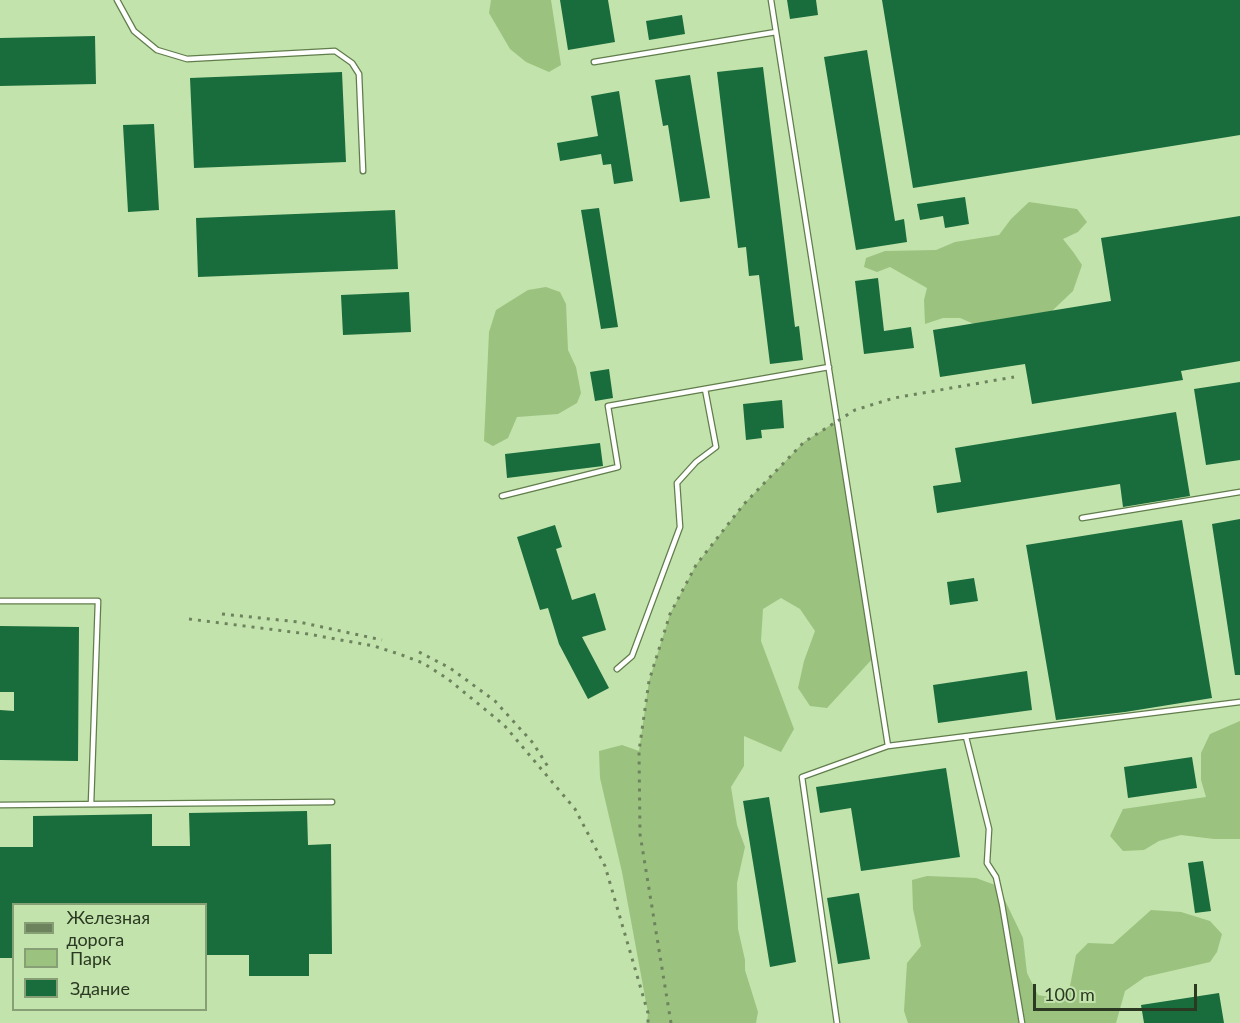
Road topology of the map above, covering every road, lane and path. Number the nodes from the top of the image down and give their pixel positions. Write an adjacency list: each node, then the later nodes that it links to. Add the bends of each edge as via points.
1 (117, 0): 5 (lane, via 134,31 157,50 187,59 334,51 352,63 359,74)
2 (771, 0): 3 (lane)
3 (776, 32): 4 (lane); 6 (lane)
4 (594, 62)
5 (363, 171)
6 (829, 367): 7 (lane); 15 (lane)
7 (705, 389): 9 (lane, via 608,406 618,467); 12 (lane, via 716,447 677,483 680,527 632,656)
8 (1240, 492): 10 (lane)
9 (502, 496)
10 (1082, 518)
11 (0, 600): 17 (lane, via 98,601)
12 (617, 669)
13 (1240, 702): 14 (lane)
14 (966, 737): 15 (lane); 20 (lane, via 989,829 987,863 996,877 1002,904)
15 (888, 746): 19 (lane, via 802,777)
16 (332, 802): 17 (lane)
17 (91, 804): 18 (lane)
18 (0, 805)
19 (837, 1023)
20 (1022, 1023)

